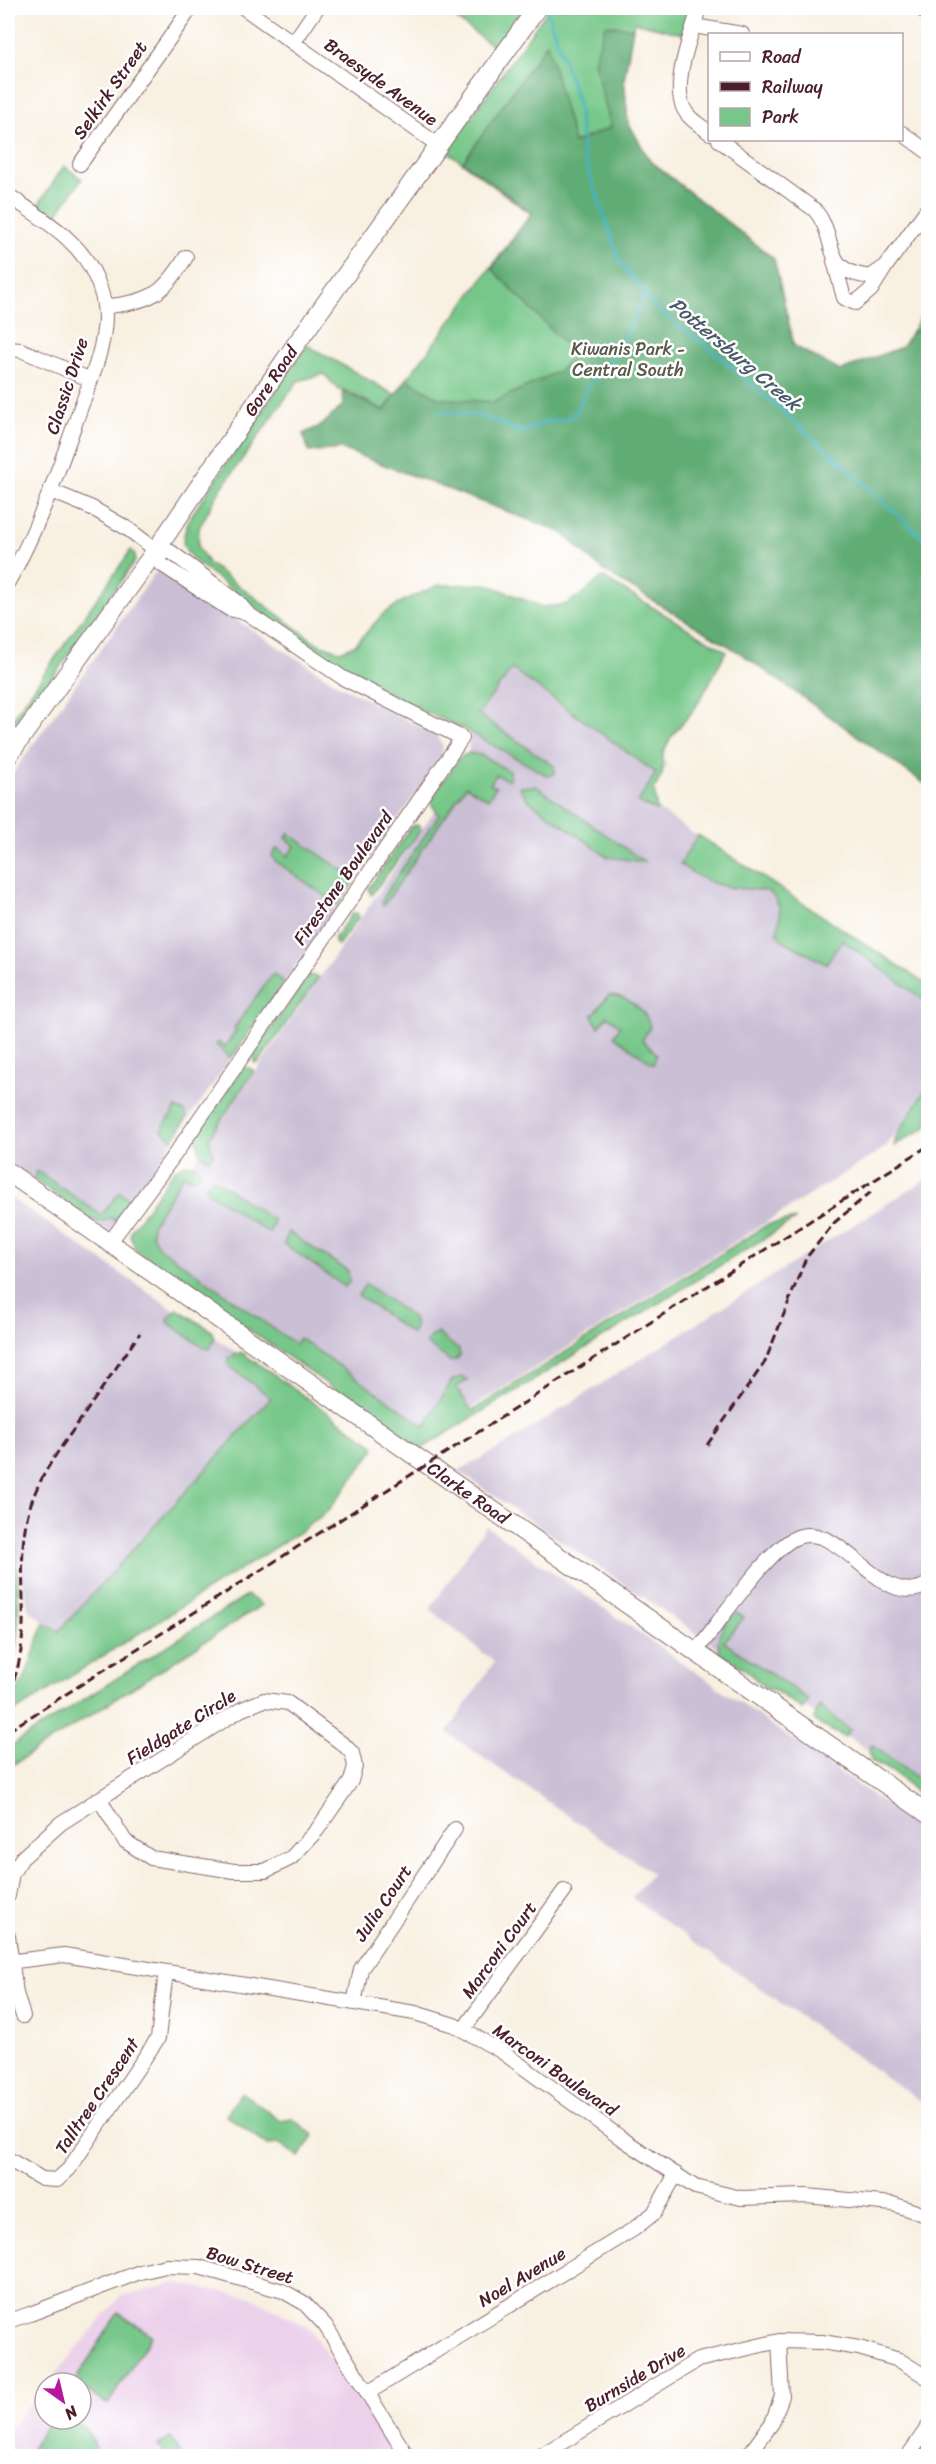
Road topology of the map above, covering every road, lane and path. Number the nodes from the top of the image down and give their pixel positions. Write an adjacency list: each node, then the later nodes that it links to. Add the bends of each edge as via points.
1 (191, 8): 16 (street, Selkirk Street)
2 (244, 8): 10 (street, Braesyde Avenue)
3 (317, 8): 10 (street)
4 (537, 8): 14 (main road, Gore Road)
5 (699, 8): 8 (street)
6 (920, 8): 7 (street)
7 (928, 14)
8 (694, 26): 9 (street); 11 (street, via 679,86 683,106 692,120)
9 (736, 33)
10 (294, 42): 14 (street, Braesyde Avenue)
11 (708, 132)
12 (903, 134): 15 (street)
13 (719, 141): 19 (street, via 815,210 824,222)
14 (438, 145): 26 (main road, Gore Road)
15 (928, 152)
16 (80, 164)
17 (8, 195): 22 (street, Classic Drive, via 64,235 82,254 96,278)
18 (928, 208): 21 (street)
19 (830, 247): 21 (street, via 840,268 852,274 870,277); 21 (street, via 844,298 855,303 872,290)
20 (186, 257): 22 (street, via 164,288 147,298)
21 (886, 266)
22 (104, 307): 24 (street, Classic Drive, via 102,342)
23 (8, 349): 24 (street, via 21,350)
24 (91, 380): 25 (street, Classic Drive)
25 (51, 491): 26 (street, Firestone Boulevard, via 92,508); 27 (street, Classic Drive)
26 (156, 550): 28 (main road, Gore Road); 30 (street, Firestone Boulevard, via 161,564 229,609 247,613 343,678 462,738 178,1150)
27 (8, 582)
28 (8, 756)
29 (8, 1172): 30 (main road, Clarke Road)
30 (110, 1242): 32 (main road, Clarke Road)
31 (928, 1584): 32 (street, via 897,1589 822,1536 797,1537 777,1550)
32 (696, 1651): 34 (main road, Clarke Road)
33 (100, 1800): 33 (street, Fieldgate Circle, via 240,1710 264,1700 288,1703 344,1745 352,1753 355,1766 351,1781 317,1830 291,1858 265,1871 234,1871 151,1858 125,1841); 37 (street, Fieldgate Circle, via 61,1823 22,1858 12,1873)
34 (928, 1814)
35 (455, 1829): 41 (street, Julia Court, via 361,1969)
36 (564, 1891): 43 (street, Marconi Court)
37 (8, 1896)
38 (8, 1936): 39 (street)
39 (9, 1962): 40 (street, Marconi Boulevard, via 64,1955); 42 (street)
40 (166, 1972): 41 (street, Marconi Boulevard); 44 (street, Talltree Crescent, via 158,2038 69,2169 57,2180 42,2179)
41 (354, 2003): 43 (street, Marconi Boulevard, via 415,2013)
42 (23, 2016)
43 (463, 2030): 45 (street, Marconi Boulevard, via 501,2051)
44 (8, 2158)
45 (676, 2174): 46 (street, Marconi Boulevard, via 695,2187 741,2198 806,2196 884,2203); 50 (street, Noel Avenue, via 654,2213 634,2229)
46 (928, 2216)
47 (8, 2321): 50 (street, Bow Street, via 140,2271 166,2266 199,2267 283,2291 304,2303 325,2325)
48 (779, 2341): 49 (street, Burnside Drive, via 859,2348 899,2360); 53 (street, Burnside Drive, via 698,2360); 54 (street, via 782,2396 772,2423)
49 (928, 2378)
50 (369, 2392): 52 (street, Bow Street)
51 (928, 2427): 55 (street)
52 (407, 2457)
53 (540, 2457)
54 (748, 2457)
55 (908, 2457)

